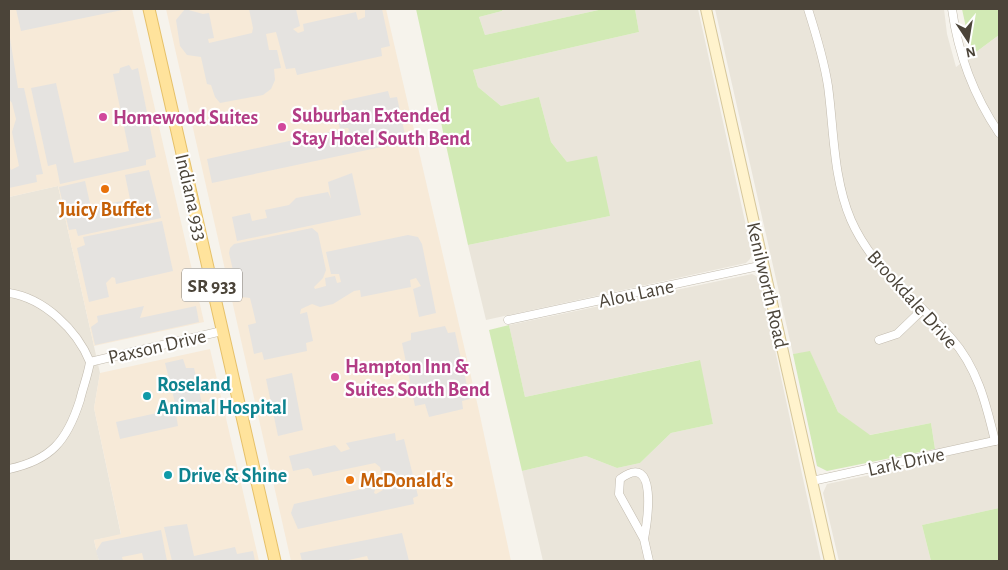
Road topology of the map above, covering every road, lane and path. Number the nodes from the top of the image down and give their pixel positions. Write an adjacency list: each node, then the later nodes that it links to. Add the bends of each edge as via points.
1 (149, 9): 10 (main road, Indiana 933 / SR 933)
2 (706, 9): 6 (street, Kenilworth Road)
3 (808, 9): 8 (street, Brookdale Drive, via 824,63 838,176 851,220 874,260)
4 (952, 9): 5 (street, via 972,84)
5 (999, 133)
6 (764, 265): 9 (street, Alou Lane); 15 (street, Kenilworth Road)
7 (9, 293): 12 (street, via 29,298 49,310 84,349)
8 (922, 310): 11 (street, via 897,334); 13 (street, Brookdale Drive, via 951,338 974,372)
9 (508, 320)
10 (222, 331): 12 (street, Paxson Drive); 17 (main road, Indiana 933 / SR 933)
11 (878, 340)
12 (90, 362): 14 (street, Paxson Drive, via 69,431 53,449 36,461)
13 (997, 440): 15 (street, Lark Drive)
14 (9, 469)
15 (812, 481): 19 (street, Kenilworth Road)
16 (644, 539): 16 (street, via 648,486 645,478 634,473 620,479 619,494); 18 (street)
17 (275, 561)
18 (649, 561)
19 (830, 561)

